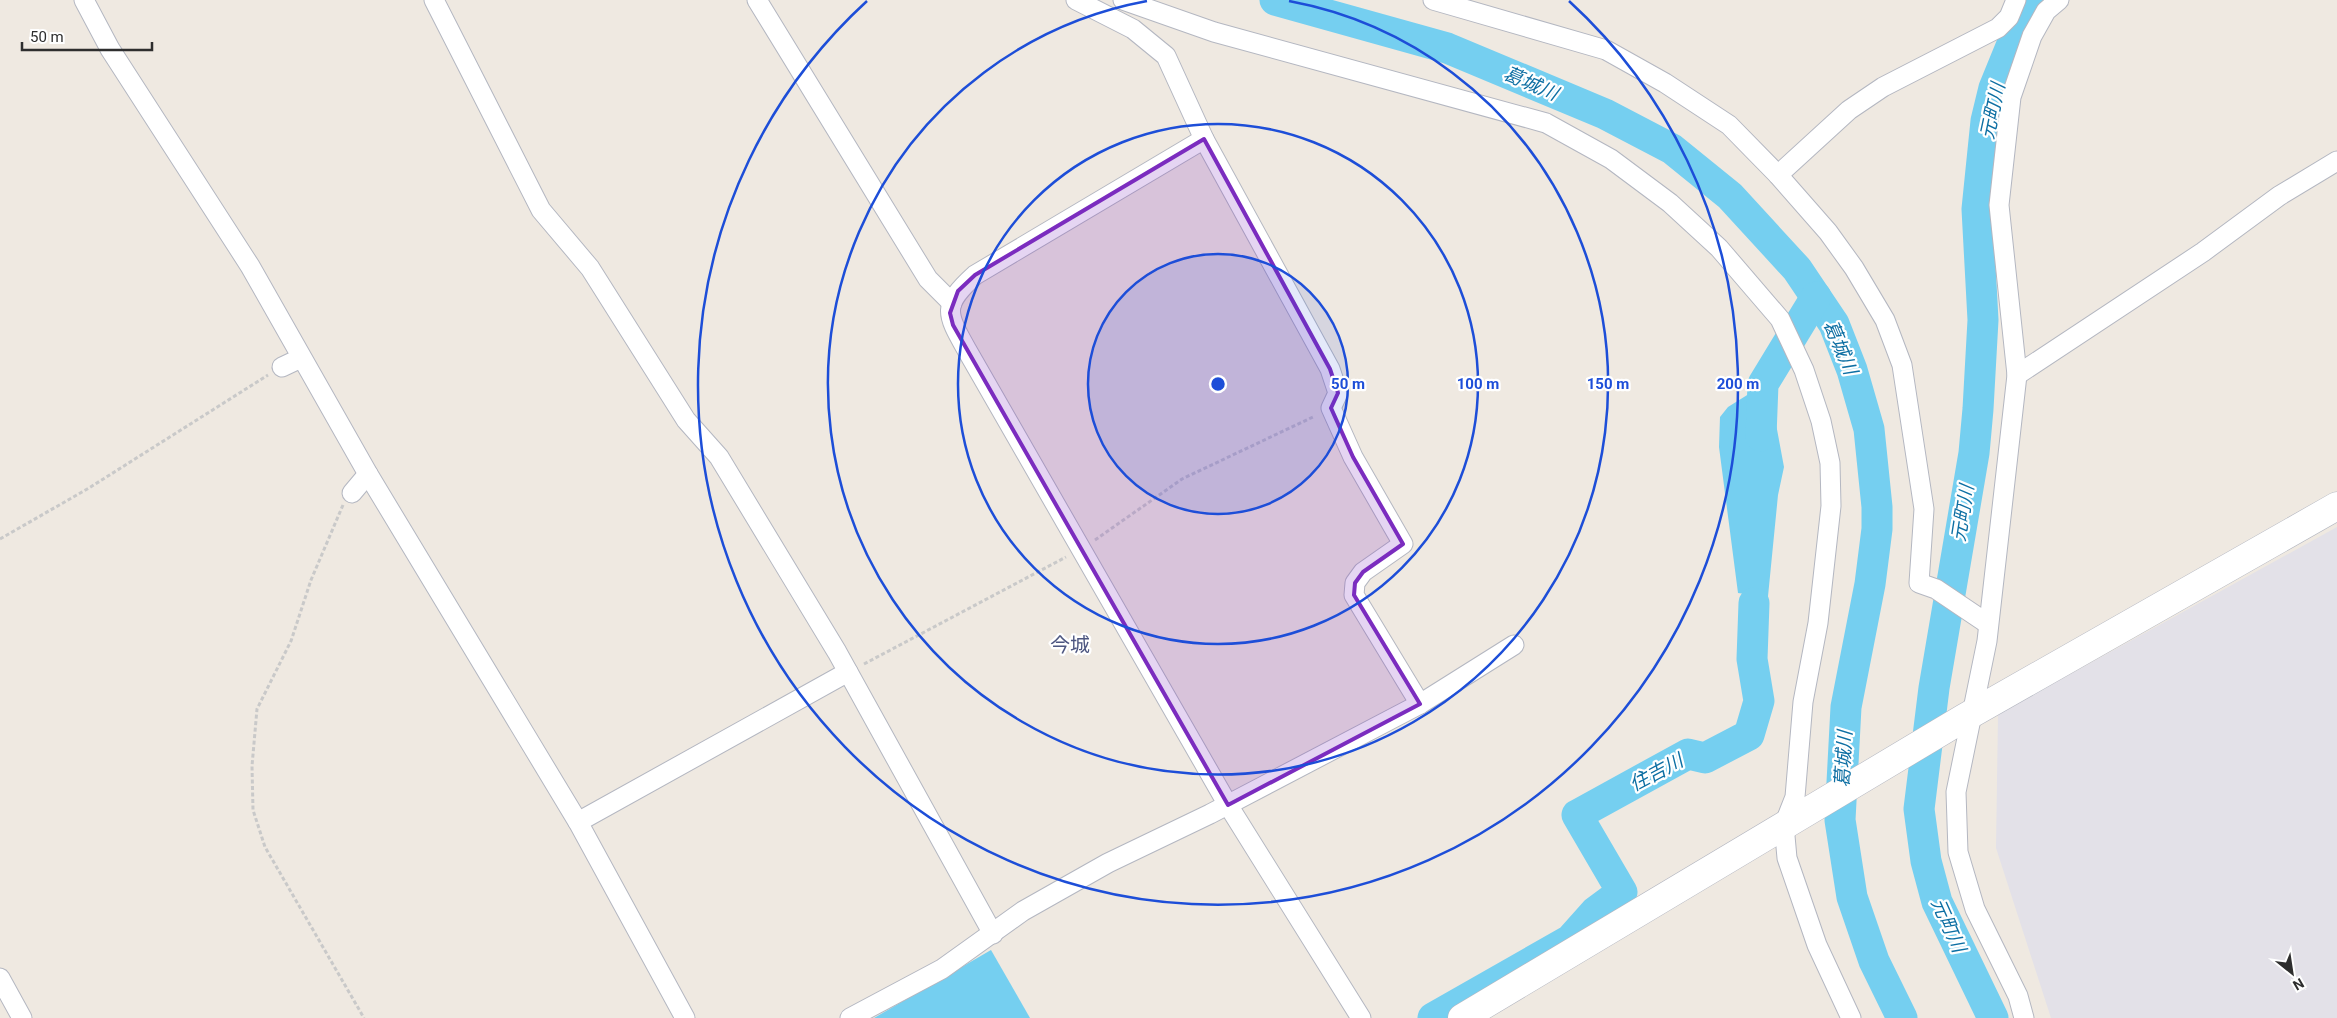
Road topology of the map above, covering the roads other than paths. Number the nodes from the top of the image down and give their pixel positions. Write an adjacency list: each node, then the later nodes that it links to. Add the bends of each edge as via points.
1 (84, 0): 15 (street, via 110,49 250,266)
2 (434, 0): 23 (street, via 541,210 590,268 686,420 720,457)
3 (757, 0): 14 (street, via 928,279)
4 (1076, 0): 11 (street, via 1133,29 1166,56)
5 (1123, 0): 27 (street, via 1214,32 1546,123 1611,158 1670,202 1719,248 1763,298 1780,320 1804,370 1821,420 1830,463 1831,506 1818,623 1803,702)
6 (1433, 0): 13 (street, via 1606,50 1665,83 1729,125)
7 (2016, 0): 9 (street)
8 (2059, 0): 10 (street, via 2046,12)
9 (2002, 29): 10 (street); 13 (street, via 1963,44 1876,91 1849,110)
10 (2030, 36): 17 (street, via 2011,97 1999,205)
11 (1204, 139): 14 (street, via 975,274 958,291); 24 (street, via 1330,369 1338,393 1332,408 1353,457 1403,544 1363,572 1356,582 1354,596)
12 (2337, 161): 17 (street, via 2279,196 2203,252)
13 (1778, 175): 21 (street, via 1828,232 1854,268 1885,320 1902,365 1924,509 1919,583 1936,589)
14 (952, 303): 26 (street, via 953,325)
15 (301, 358): 16 (street); 18 (street)
16 (282, 367)
17 (2017, 375): 21 (street)
18 (368, 474): 19 (street); 28 (street)
19 (352, 493)
20 (2337, 506): 25 (street)
21 (1988, 624): 25 (street, via 1987,641)
22 (1514, 645): 24 (street)
23 (848, 672): 28 (street); 29 (street)
24 (1420, 704): 26 (street)
25 (1967, 716): 27 (street); 37 (street, via 1956,792 1958,852 1975,909 2018,996)
26 (1228, 805): 29 (street, via 1108,863 1023,910); 34 (street)
27 (1793, 820): 35 (street); 36 (street, via 1787,858 1817,945)
28 (578, 822): 32 (street)
29 (992, 934): 33 (street, via 942,968)
30 (0, 978): 31 (street)
31 (22, 1018)
32 (685, 1018)
33 (850, 1018)
34 (1361, 1018)
35 (1462, 1018)
36 (1850, 1018)
37 (2024, 1018)

